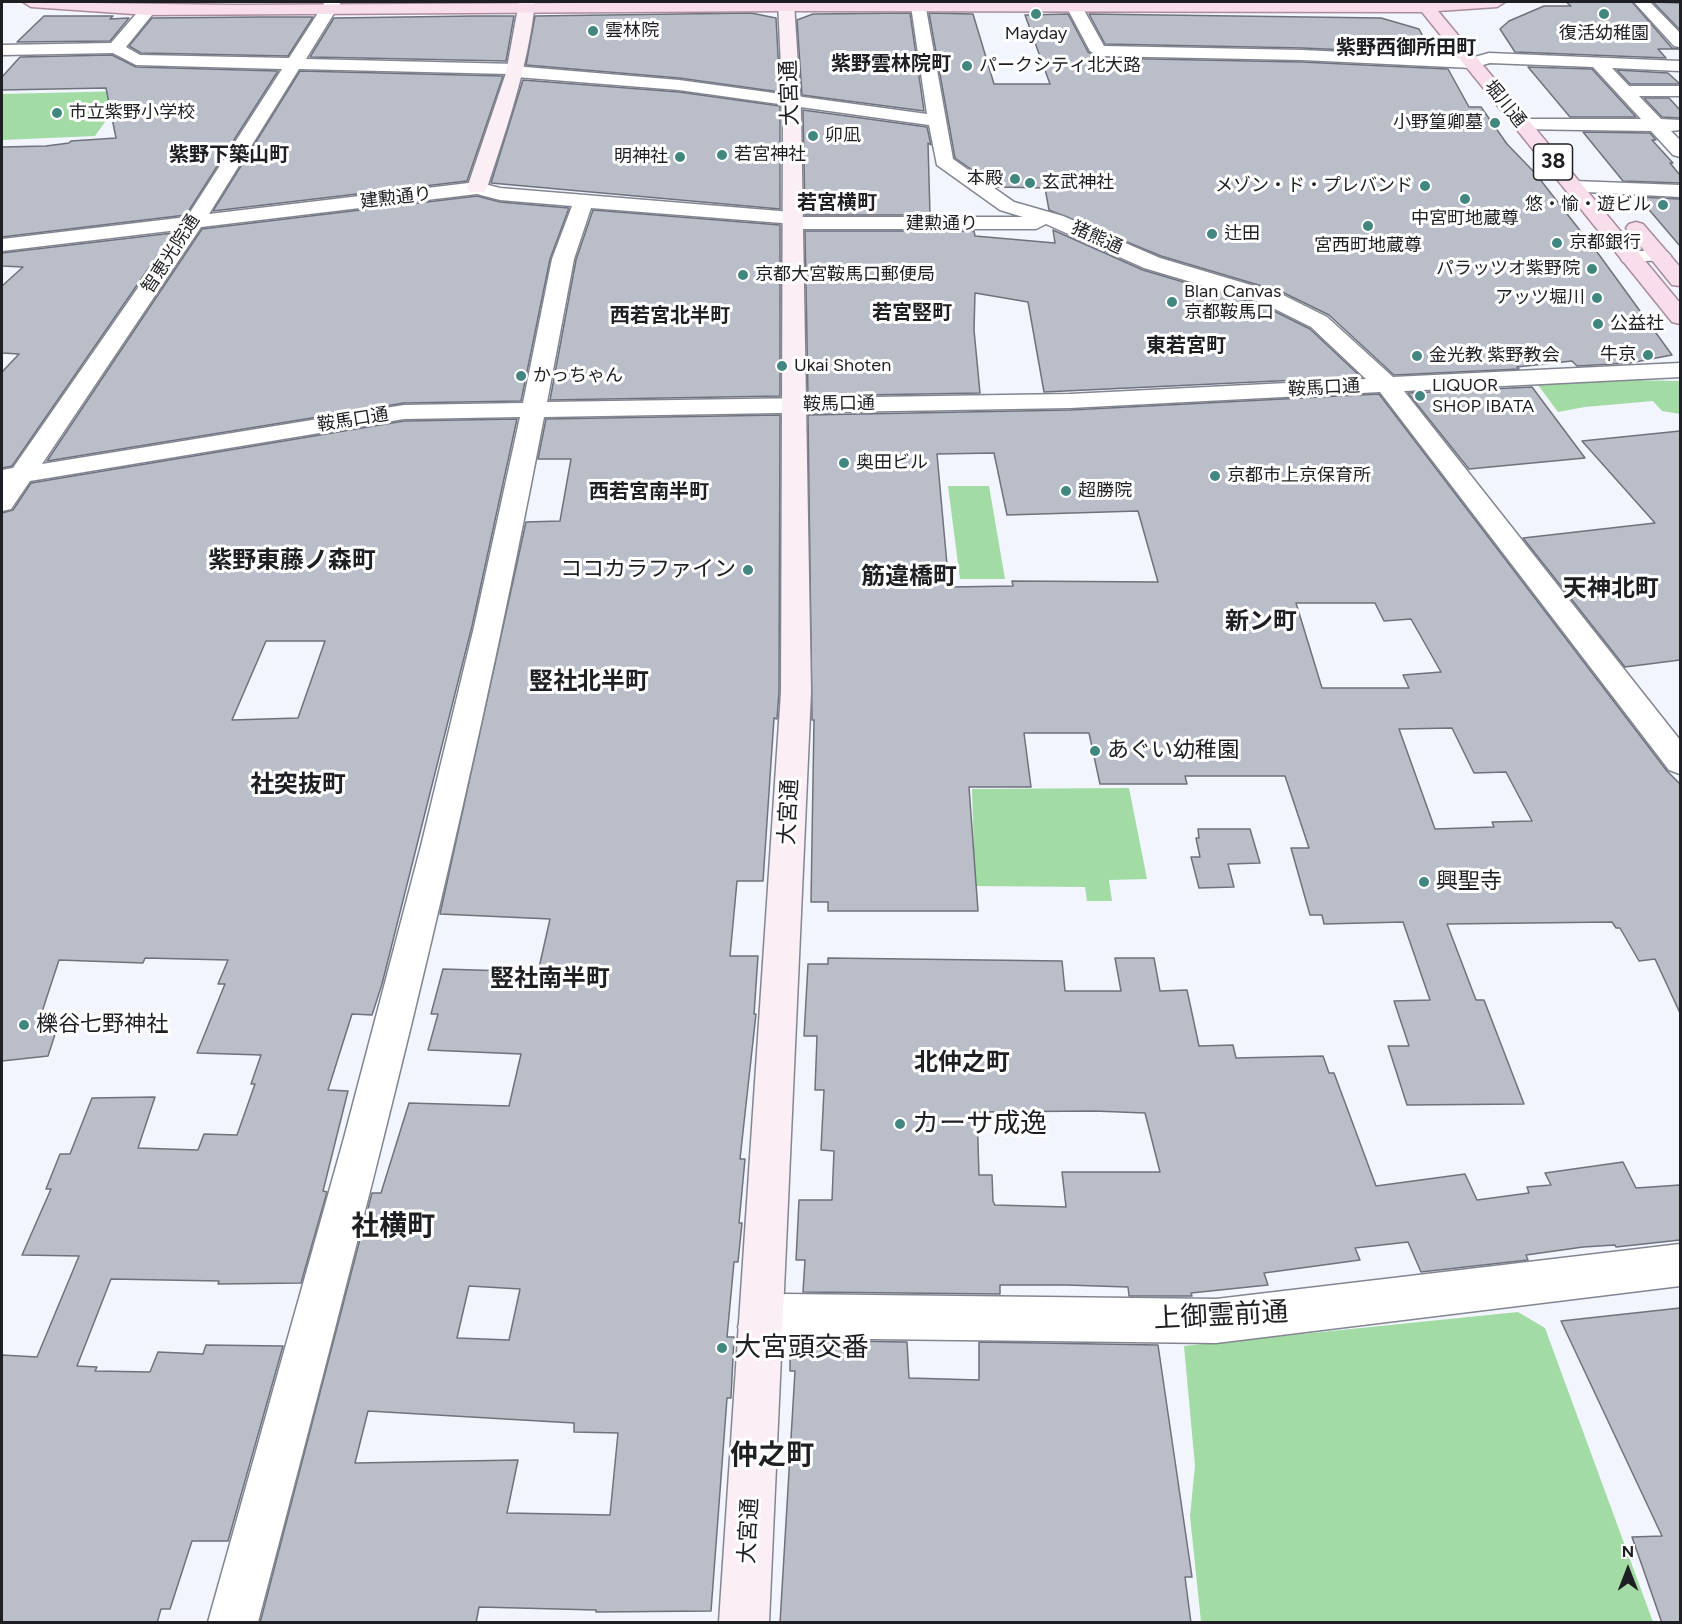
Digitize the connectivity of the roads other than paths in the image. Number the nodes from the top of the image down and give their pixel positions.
1 (31, 2) edge
2 (203, 2) edge
3 (1497, 2) edge
4 (1642, 2) edge
5 (527, 4) edge
6 (749, 4) edge
7 (786, 4) edge
8 (1165, 4) edge
9 (1434, 4) edge
10 (331, 5) edge
11 (148, 6) edge
12 (919, 6) junction
13 (1074, 6) junction
14 (1680, 42) edge
15 (116, 48) junction
16 (2, 50) edge
17 (1480, 60) junction
18 (1597, 62) junction
19 (296, 64) junction
20 (1680, 66) edge
21 (517, 70) junction
22 (1624, 91) junction
23 (1680, 91) edge
24 (790, 102) junction
25 (937, 121) junction
26 (1522, 125) junction
27 (1547, 125) junction
28 (1656, 125) junction
29 (1680, 125) edge
30 (1561, 141) dead end
31 (1680, 151) edge
32 (1582, 165) dead end
33 (477, 188) junction
34 (1574, 188) junction
35 (1602, 189) junction
36 (1680, 191) edge
37 (583, 202) junction
38 (792, 220) junction
39 (1056, 220) junction
40 (192, 222) junction
41 (2, 245) edge
42 (1660, 256) junction
43 (1631, 257) junction
44 (1680, 280) edge
45 (1680, 316) edge
46 (1680, 370) edge
47 (1387, 385) junction
48 (795, 405) junction
49 (533, 410) junction
50 (11, 477) edge
51 (2, 503) edge
52 (1680, 762) edge
53 (1680, 1264) edge
54 (760, 1327) junction
55 (233, 1623) edge
56 (744, 1623) edge

1 - 11 main road
2 - 11 main road
3 - 9 main road
4 - 14 street
5 - 6 main road
5 - 10 main road
5 - 21 street
6 - 7 main road
7 - 12 main road
7 - 24 street, 大宮通
8 - 9 main road
8 - 13 main road
9 - 17 main road, 堀川通 / 38
10 - 11 main road
10 - 19 street, 智恵光院通
11 - 15 street
12 - 13 main road
12 - 25 street, 猪熊通
13 - 17 street
15 - 16 street
15 - 19 street
17 - 18 street
17 - 26 main road, 堀川通 / 38
17 - 27 main road, 堀川通 / 38
18 - 20 street
18 - 22 street
19 - 21 street
19 - 40 street, 智恵光院通
21 - 24 street
21 - 33 street
22 - 23 street
22 - 28 street
24 - 25 street
24 - 38 street, 大宮通
25 - 39 street, 猪熊通
26 - 27 street
26 - 34 main road, 堀川通 / 38
27 - 28 street
27 - 30 main road, 堀川通 / 38
28 - 29 street
28 - 31 street
32 - 35 main road, 38
33 - 37 street, 建勲通り
33 - 40 street, 建勲通り
34 - 35 street
34 - 43 main road, 堀川通 / 38
35 - 36 street
35 - 42 main road, 38
37 - 38 street, 建勲通り
37 - 49 street
38 - 39 street, 建勲通り
38 - 48 street, 大宮通
39 - 47 street, 猪熊通
40 - 41 street, 建勲通り
40 - 50 street, 智恵光院通
42 - 43 street
42 - 44 main road, 38
43 - 45 main road, 堀川通 / 38
46 - 47 street, 鞍馬口通
47 - 48 street, 鞍馬口通
47 - 52 street, 猪熊通
48 - 49 street, 鞍馬口通
48 - 54 street, 大宮通
49 - 50 street, 鞍馬口通
49 - 55 street
50 - 51 street, 智恵光院通
53 - 54 street, 上御霊前通
54 - 56 street, 大宮通

